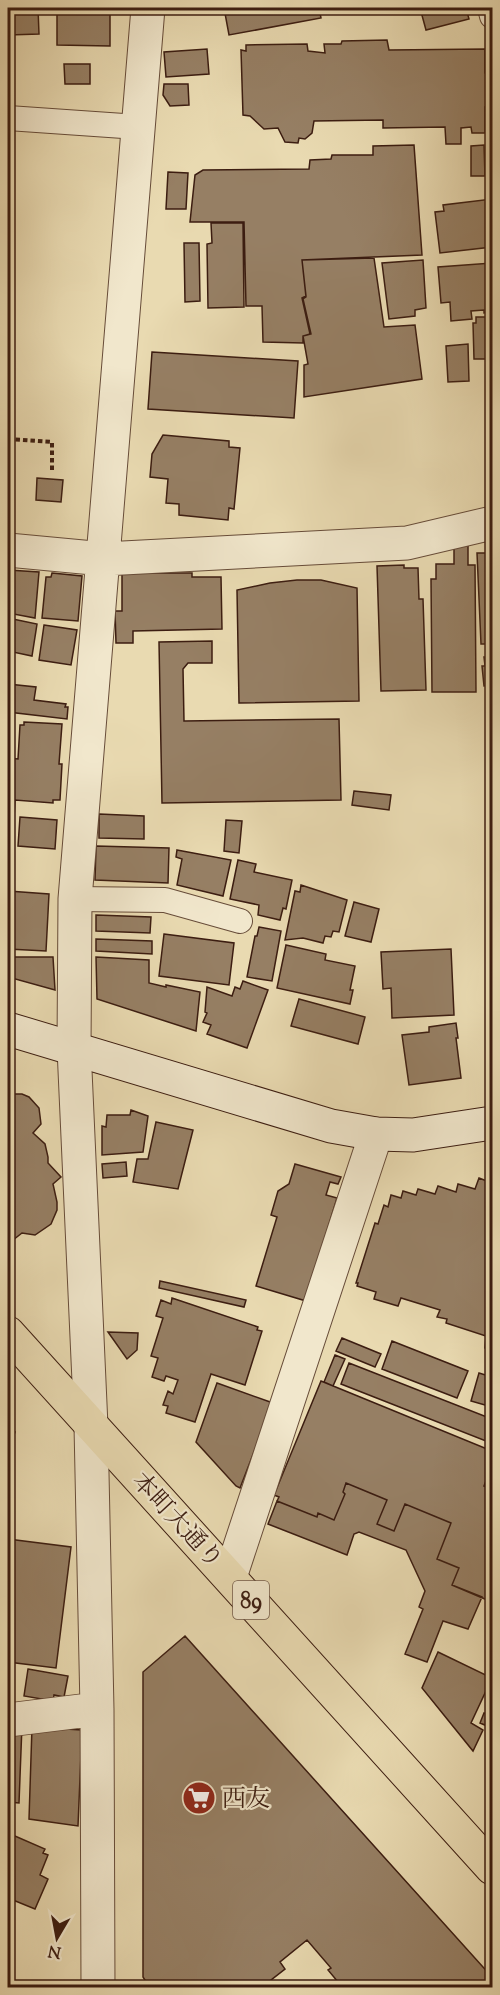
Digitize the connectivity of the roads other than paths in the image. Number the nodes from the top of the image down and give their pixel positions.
1 (148, 8) edge
2 (490, 8) edge
3 (492, 16) edge
4 (8, 118) edge
5 (138, 127) junction
6 (492, 523) edge
7 (8, 550) edge
8 (104, 559) junction
9 (75, 899) junction
10 (240, 921) dead end
11 (8, 1029) edge
12 (74, 1048) junction
13 (492, 1123) edge
14 (376, 1134) junction
15 (8, 1333) edge
16 (91, 1426) junction
17 (230, 1577) junction
18 (97, 1709) junction
19 (8, 1720) edge
20 (492, 1868) edge
21 (98, 1988) edge

1 - 5 street
2 - 3 lane
4 - 5 lane
5 - 8 street
6 - 8 street
7 - 8 street
8 - 9 street
9 - 10 lane
9 - 12 street
11 - 12 street
12 - 14 street
12 - 16 street
13 - 14 street
14 - 17 street
15 - 16 main road, 本町大通り / 89
16 - 17 main road, 本町大通り / 89
16 - 18 street
17 - 20 main road, 本町大通り / 89
18 - 19 street
18 - 21 street

